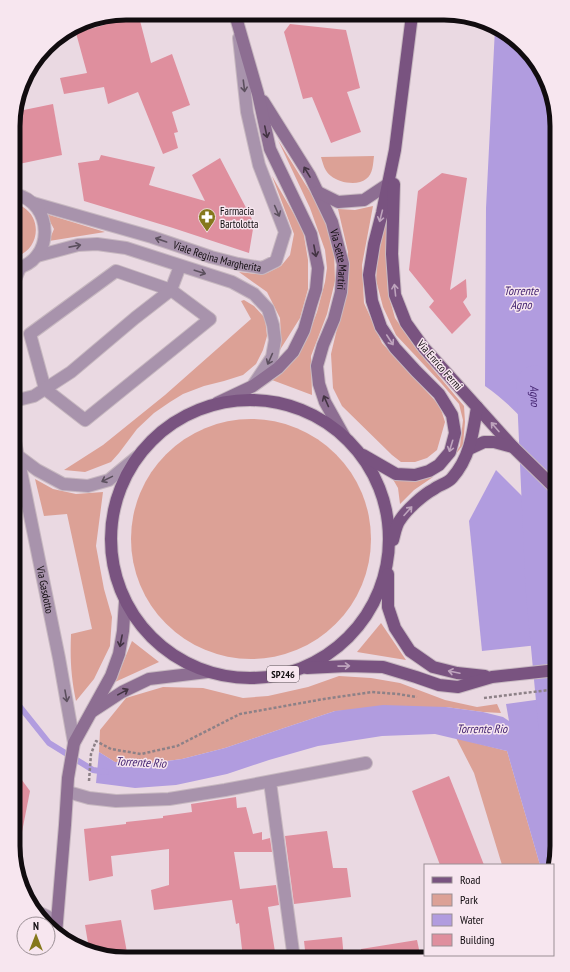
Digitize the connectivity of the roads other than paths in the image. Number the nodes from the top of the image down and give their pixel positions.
1 (236, 20) edge
2 (237, 20) edge
3 (411, 20) edge
4 (258, 94) junction
5 (395, 150) junction
6 (388, 184) junction
7 (318, 192) junction
8 (20, 196) edge
9 (33, 203) junction
10 (37, 256) junction
11 (180, 266) junction
12 (20, 268) edge
13 (172, 290) junction
14 (253, 386) junction
15 (45, 389) junction
16 (20, 400) edge
17 (217, 403) junction
18 (477, 407) junction
19 (344, 436) junction
20 (513, 448) junction
21 (469, 449) junction
22 (362, 455) junction
23 (138, 456) junction
24 (20, 457) edge
25 (20, 470) edge
26 (550, 483) edge
27 (390, 545) junction
28 (388, 566) junction
29 (125, 602) junction
30 (305, 668) junction
31 (550, 671) edge
32 (208, 672) junction
33 (492, 677) junction
34 (90, 713) junction
35 (74, 743) junction
36 (366, 763) dead end
37 (270, 782) junction
38 (68, 792) junction
39 (47, 916) edge
40 (57, 921) junction
41 (57, 926) edge
42 (58, 927) edge
43 (293, 952) edge

1 -> 9 street, Viale Regina Margherita
2 - 4 main road, Via Sette Martiri
3 - 5 main road, Via Enrico Fermi
7 -> 4 main road, Via Sette Martiri
4 -> 14 main road, Via Sette Martiri
5 - 6 main road, Via Enrico Fermi
18 -> 5 main road, Via Enrico Fermi
6 - 7 main road
6 -> 22 main road, Via Enrico Fermi
19 -> 7 main road, Via Sette Martiri
8 - 9 street, Viale Regina Margherita
9 - 10 street
10 -> 11 street, Viale Regina Margherita
10 - 12 street
11 - 13 street
11 -> 14 street, Viale Regina Margherita
13 - 15 street
13 - 15 street
13 - 15 street
14 - 17 main road, Via Sette Martiri
15 - 16 street
17 - 19 main road, SP246
17 - 23 main road, SP246
20 -> 18 main road, Via Enrico Fermi
18 - 21 main road
19 - 22 main road, SP246
20 - 21 main road
20 - 26 main road, Via Enrico Fermi
27 -> 21 main road
22 - 27 main road, SP246
23 -> 24 street
23 - 29 main road, SP246
25 -> 35 street, Via Gasdotto
27 - 28 main road, SP246
28 - 30 main road, SP246
33 -> 28 main road, SP246
29 - 32 main road, SP246
29 -> 34 main road
30 - 32 main road, SP246
30 -> 33 main road, SP246
31 - 33 main road
34 -> 32 main road
34 - 35 main road
35 - 38 main road
36 - 37 street
37 - 38 street
37 - 43 street
38 - 40 main road
39 - 40 street
40 - 41 main road
40 - 42 main road

